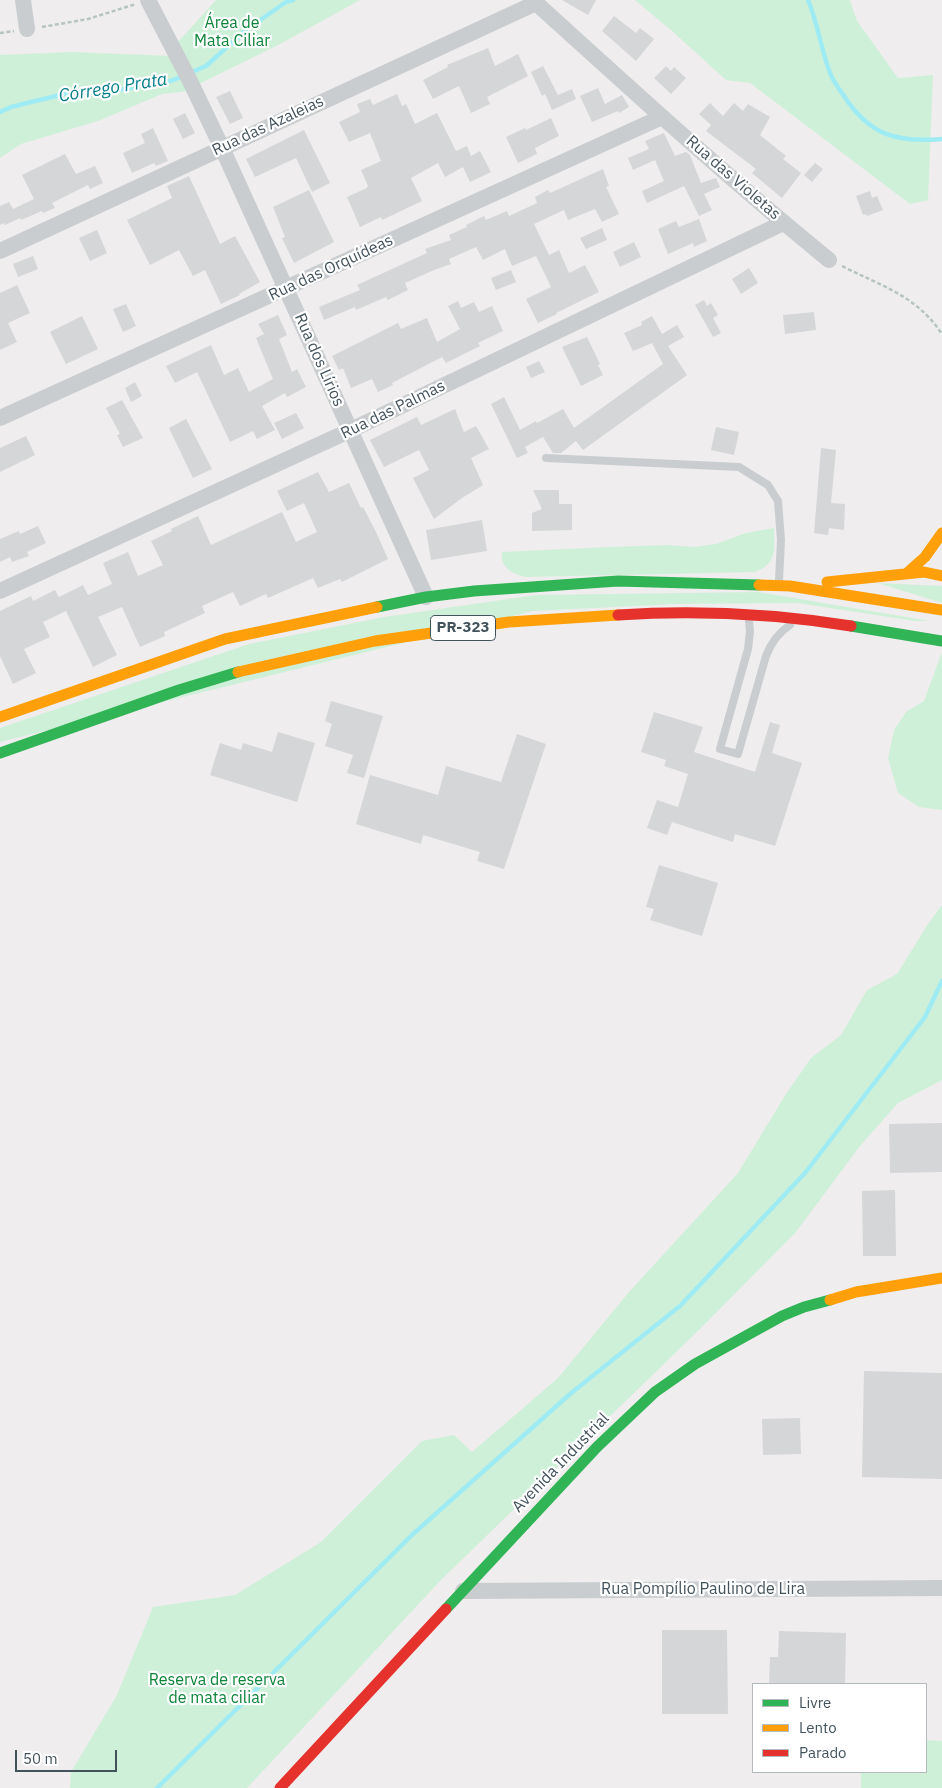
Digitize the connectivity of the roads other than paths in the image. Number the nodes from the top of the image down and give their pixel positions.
1 (23, 0) edge
2 (148, 0) edge
3 (536, 1) edge
4 (28, 29) road end
5 (662, 116) junction
6 (222, 148) junction
7 (783, 223) junction
8 (0, 251) edge
9 (829, 260) road end
10 (287, 288) junction
11 (0, 418) edge
12 (351, 430) junction
13 (546, 458) dead end
14 (942, 533) edge
15 (907, 573) junction
16 (942, 576) edge
17 (784, 585) junction
18 (0, 591) edge
19 (426, 597) junction
20 (942, 610) edge
21 (747, 616) junction
22 (803, 618) junction
23 (916, 625) dead end
24 (942, 641) edge
25 (0, 717) edge
26 (0, 753) edge
27 (942, 1278) edge
28 (942, 1588) edge
29 (463, 1590) junction
30 (280, 1788) edge

1 - 4 street
2 - 6 street, Rua dos Lírios
3 - 5 street, Rua das Violetas
3 - 6 street, Rua das Azaleias
5 - 7 street, Rua das Violetas
5 - 10 street, Rua das Orquídeas
6 - 8 street, Rua das Azaleias
6 - 10 street, Rua dos Lírios
7 - 9 street, Rua das Violetas
7 - 12 street, Rua das Palmas
10 - 11 street, Rua das Orquídeas
10 - 12 street, Rua dos Lírios
12 - 18 street, Rua das Palmas
12 - 19 street, Rua dos Lírios
13 - 17 lane
14 - 15 main road
15 - 16 main road
15 - 17 main road
17 - 19 main road, PR-323
17 - 20 main road, PR-323
19 - 25 main road, PR-323
21 - 22 main road, PR-323
21 - 22 lane
21 - 26 main road, PR-323
22 - 23 main road
22 - 24 main road, PR-323
27 - 29 main road, Avenida Industrial
28 - 29 street, Rua Pompílio Paulino de Lira
29 - 30 main road, Avenida Industrial

